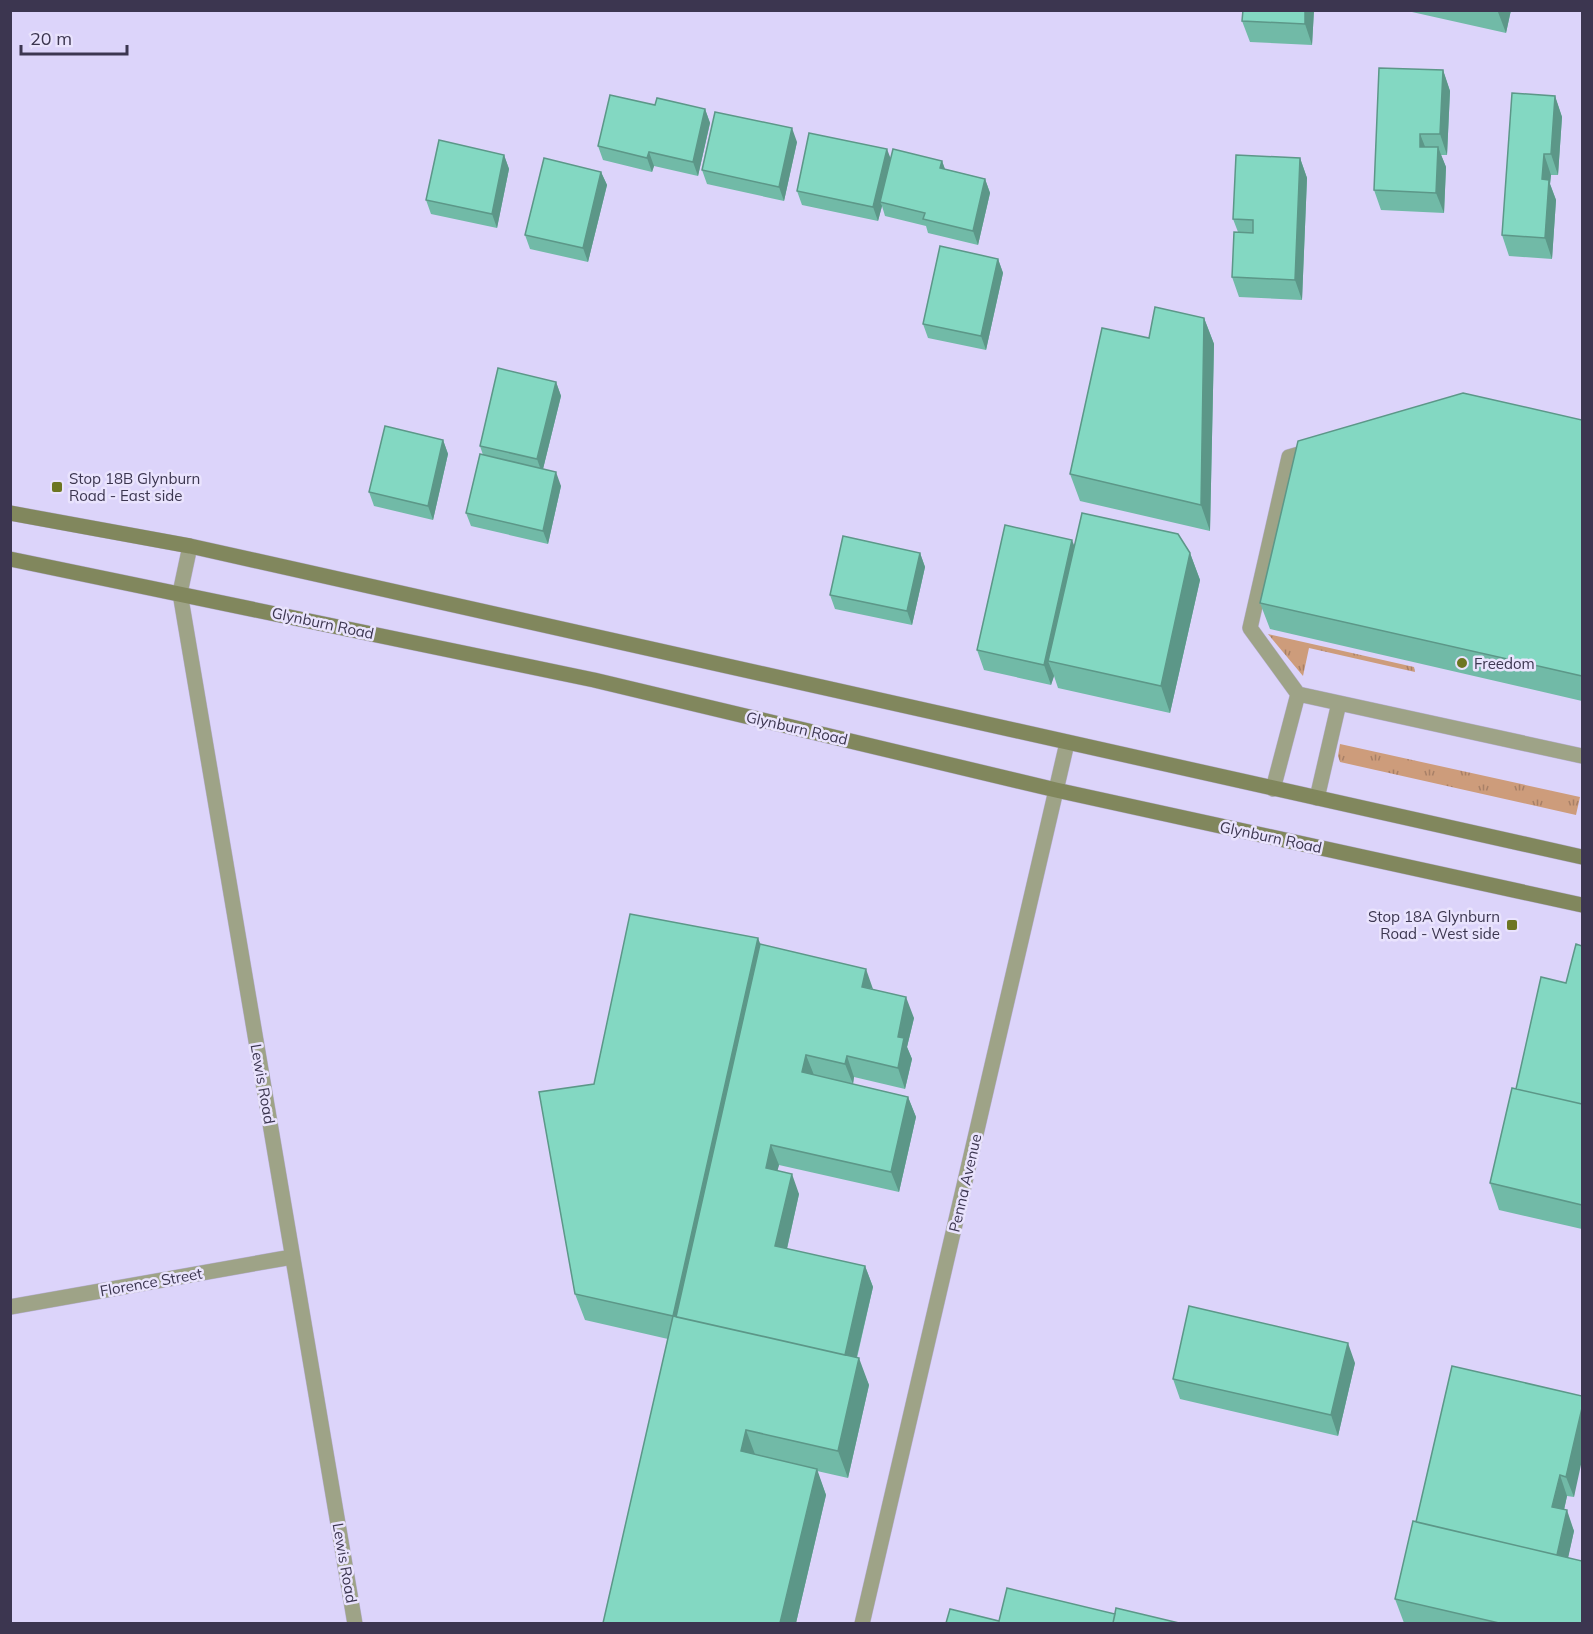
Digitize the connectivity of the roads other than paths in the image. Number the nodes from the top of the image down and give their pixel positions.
1 (1333, 445) edge
2 (10, 513) edge
3 (190, 546) junction
4 (10, 559) edge
5 (180, 593) junction
6 (1298, 694) junction
7 (1340, 703) junction
8 (1067, 743) junction
9 (1582, 756) edge
10 (1273, 789) junction
11 (1056, 790) junction
12 (1317, 798) junction
13 (1582, 857) edge
14 (1582, 905) edge
15 (292, 1257) junction
16 (10, 1307) edge
17 (356, 1623) edge
18 (862, 1623) edge

1 - 6 street
2 - 3 main road
3 - 5 street, Lewis Road
3 - 8 main road
4 - 5 main road, Glynburn Road
5 - 11 main road, Glynburn Road
5 - 15 street, Lewis Road
6 - 7 street
6 - 10 street
7 - 9 street
7 - 12 street
8 - 10 main road
8 - 11 street, Penna Avenue
10 - 12 main road
11 - 14 main road, Glynburn Road
11 - 18 street, Penna Avenue
12 - 13 main road
15 - 16 street, Florence Street
15 - 17 street, Lewis Road

